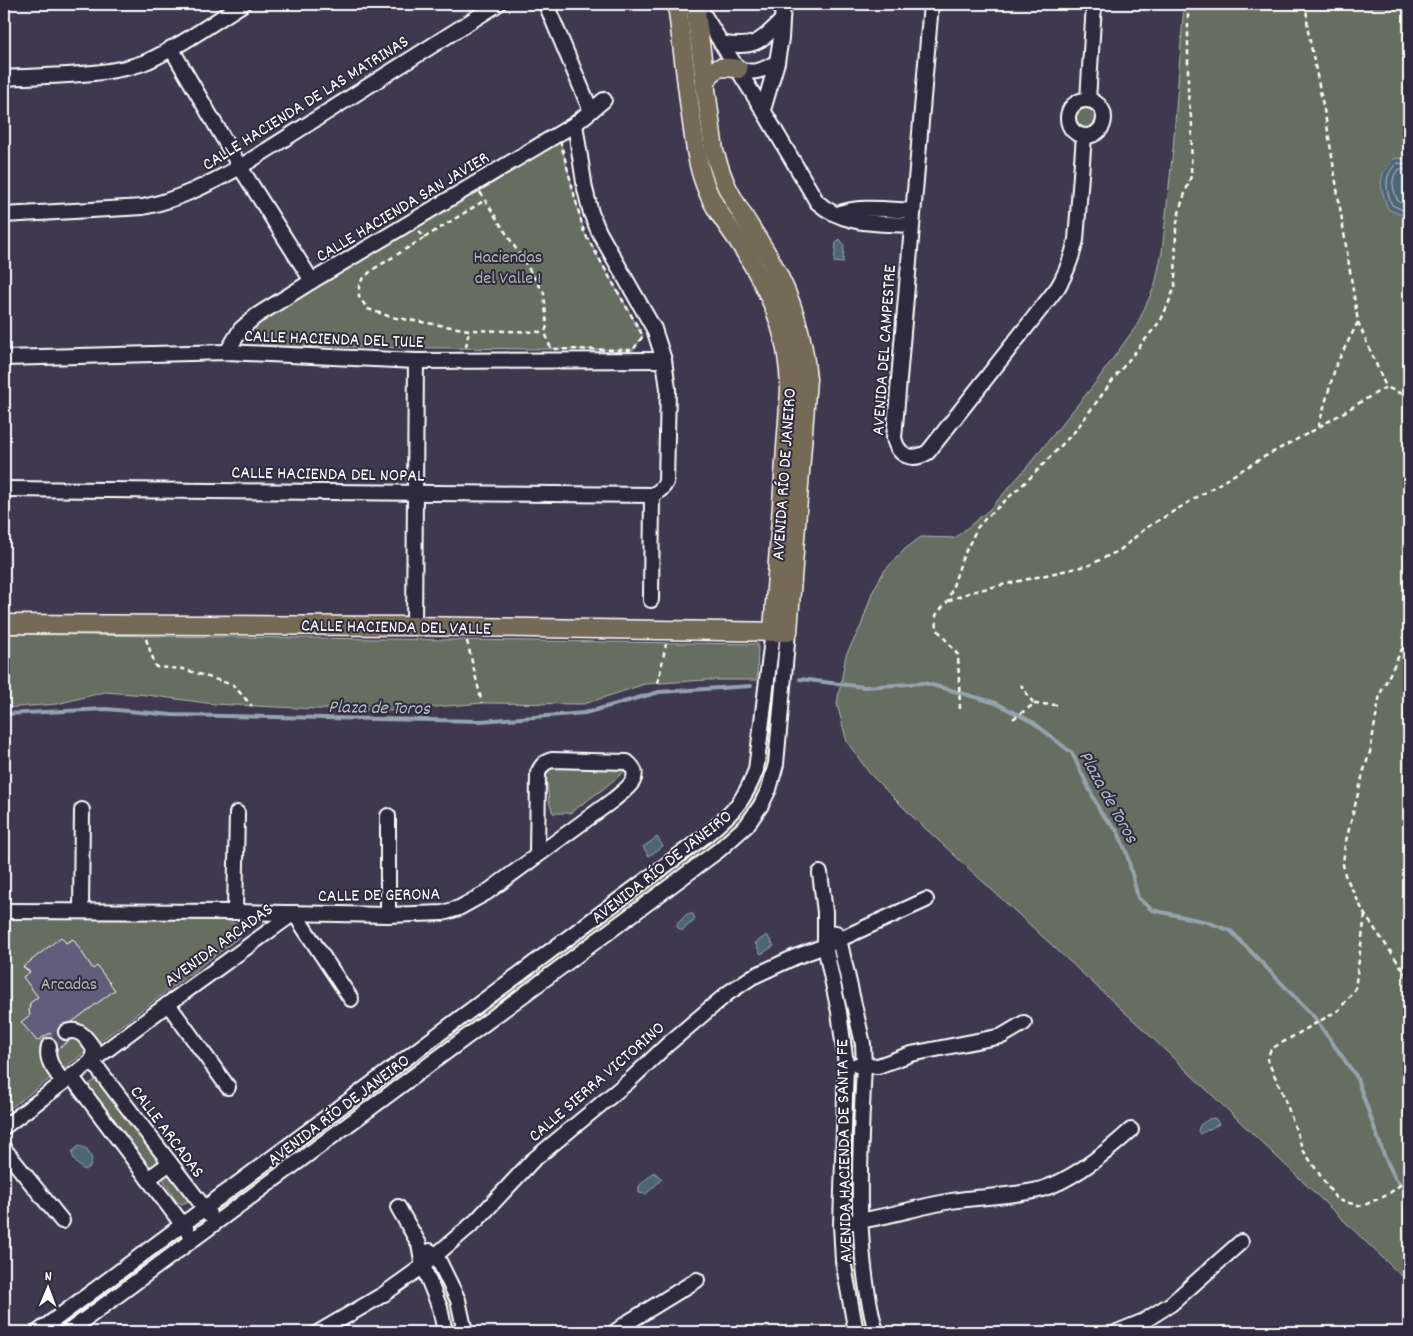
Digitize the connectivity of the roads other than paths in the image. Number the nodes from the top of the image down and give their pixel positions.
1 (243, 4) edge
2 (498, 4) edge
3 (546, 4) edge
4 (677, 4) edge
5 (695, 4) edge
6 (783, 4) edge
7 (931, 4) edge
8 (1094, 4) edge
9 (781, 21) junction
10 (721, 43) junction
11 (171, 48) junction
12 (777, 62) junction
13 (738, 70) junction
14 (4, 78) edge
15 (705, 86) junction
16 (604, 100) dead end
17 (1088, 100) junction
18 (592, 110) junction
19 (763, 110) junction
20 (575, 124) junction
21 (1084, 136) junction
22 (240, 167) junction
23 (4, 215) edge
24 (912, 218) junction
25 (312, 281) junction
26 (227, 352) junction
27 (4, 358) edge
28 (664, 360) junction
29 (416, 361) junction
30 (4, 489) edge
31 (414, 493) junction
32 (652, 495) junction
33 (651, 600) dead end
34 (4, 624) edge
35 (414, 626) junction
36 (780, 632) junction
37 (82, 810) dead end
38 (237, 813) dead end
39 (388, 816) dead end
40 (537, 855) junction
41 (820, 873) dead end
42 (926, 900) dead end
43 (4, 911) edge
44 (81, 911) junction
45 (235, 912) junction
46 (826, 912) junction
47 (294, 913) junction
48 (388, 915) junction
49 (839, 939) junction
50 (825, 946) junction
51 (351, 999) dead end
52 (168, 1004) junction
53 (1024, 1023) dead end
54 (66, 1032) dead end
55 (49, 1046) dead end
56 (92, 1061) junction
57 (846, 1064) junction
58 (864, 1065) junction
59 (67, 1079) junction
60 (228, 1087) dead end
61 (4, 1127) edge
62 (1131, 1130) dead end
63 (4, 1149) edge
64 (170, 1163) junction
65 (148, 1179) junction
66 (398, 1207) dead end
67 (204, 1208) junction
68 (62, 1221) dead end
69 (861, 1221) junction
70 (215, 1223) junction
71 (182, 1224) junction
72 (841, 1224) junction
73 (193, 1239) junction
74 (1241, 1242) dead end
75 (419, 1244) junction
76 (436, 1255) junction
77 (423, 1266) junction
78 (697, 1280) dead end
79 (38, 1332) edge
80 (68, 1332) edge
81 (319, 1332) edge
82 (445, 1332) edge
83 (465, 1332) edge
84 (615, 1332) edge
85 (856, 1332) edge
86 (876, 1332) edge
87 (1117, 1332) edge

1 - 11 street
2 - 22 street, CALLE HACIENDA DE LAS MATRINAS
3 - 18 street
4 - 36 main road, AVENIDA RÍO DE JANEIRO
5 - 10 street, AVENIDA RÍO DE JANEIRO
5 - 15 main road, AVENIDA RÍO DE JANEIRO
6 - 9 street
7 - 24 street, AVENIDA DEL CAMPESTRE
8 - 17 street
9 - 10 street
9 - 12 street
10 - 13 street, AVENIDA RÍO DE JANEIRO
11 - 14 street
11 - 22 street
12 - 13 street
12 - 19 street
13 - 15 main road
13 - 19 street, AVENIDA RÍO DE JANEIRO
15 - 36 main road, AVENIDA RÍO DE JANEIRO
16 - 18 street, CALLE HACIENDA SAN JAVIER
17 - 21 street
17 - 21 street
18 - 20 street, CALLE HACIENDA SAN JAVIER
19 - 24 street, AVENIDA RÍO DE JANEIRO
20 - 25 street, CALLE HACIENDA SAN JAVIER
20 - 28 street
21 - 24 street, AVENIDA DEL CAMPESTRE
22 - 23 street, CALLE HACIENDA DE LAS MATRINAS
22 - 25 street
25 - 26 street, CALLE HACIENDA SAN JAVIER
26 - 27 street, CALLE HACIENDA DEL TULE
26 - 29 street, CALLE HACIENDA DEL TULE
28 - 29 street, CALLE HACIENDA DEL TULE
28 - 32 street
29 - 31 street
30 - 31 street, CALLE HACIENDA DEL NOPAL
31 - 32 street, CALLE HACIENDA DEL NOPAL
31 - 35 street
32 - 33 street
34 - 35 main road, CALLE HACIENDA DEL VALLE
35 - 36 main road, CALLE HACIENDA DEL VALLE
36 - 67 street, AVENIDA RÍO DE JANEIRO
36 - 70 street, AVENIDA RÍO DE JANEIRO
37 - 44 street
38 - 45 street
39 - 48 street
40 - 40 street, CALLE DE GERONA
40 - 48 street, CALLE DE GERONA
41 - 46 street
42 - 49 street, CALLE SIERRA VICTORINO
43 - 44 street, AVENIDA ARCADAS
44 - 45 street, AVENIDA ARCADAS
45 - 47 street, AVENIDA ARCADAS
46 - 49 street
46 - 50 street
47 - 48 street, CALLE DE GERONA
47 - 51 street
47 - 52 street, AVENIDA ARCADAS
49 - 50 street, CALLE SIERRA VICTORINO
49 - 58 street, AVENIDA HACIENDA DE SANTA FE
50 - 57 street, AVENIDA HACIENDA DE SANTA FE
50 - 76 street, CALLE SIERRA VICTORINO
52 - 56 street, AVENIDA ARCADAS
52 - 60 street
53 - 58 street
54 - 56 street
55 - 59 street
56 - 59 street, AVENIDA ARCADAS
56 - 64 street, CALLE ARCADAS
57 - 58 street
57 - 72 street, AVENIDA HACIENDA DE SANTA FE
58 - 69 street, AVENIDA HACIENDA DE SANTA FE
59 - 61 street, AVENIDA ARCADAS
59 - 65 street
62 - 69 street
63 - 68 street
64 - 65 street
64 - 67 street, CALLE ARCADAS
65 - 71 street
66 - 75 street
67 - 70 street, CALLE ARCADAS
67 - 71 street, AVENIDA RÍO DE JANEIRO
69 - 72 street
69 - 86 street, AVENIDA HACIENDA DE SANTA FE
70 - 73 street, AVENIDA RÍO DE JANEIRO
71 - 73 street
71 - 79 street, AVENIDA RÍO DE JANEIRO
72 - 85 street, AVENIDA HACIENDA DE SANTA FE
73 - 80 street, AVENIDA RÍO DE JANEIRO
74 - 87 street
75 - 76 street
75 - 77 street
76 - 77 street, CALLE SIERRA VICTORINO
76 - 83 street
77 - 81 street, CALLE SIERRA VICTORINO
77 - 82 street
78 - 84 street

